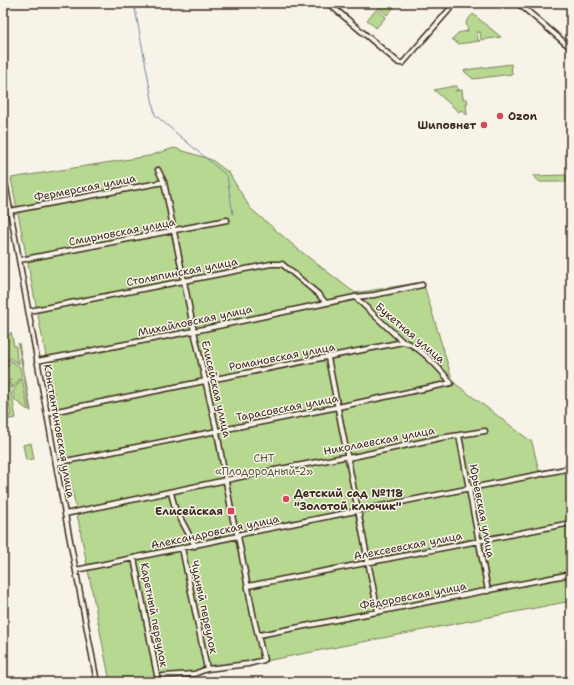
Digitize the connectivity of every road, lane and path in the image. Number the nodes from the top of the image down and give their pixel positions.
1 (328, 3) edge
2 (455, 3) edge
3 (518, 3) edge
4 (571, 48) edge
5 (158, 170) dead end
6 (5, 182) dead end
7 (164, 182) junction
8 (10, 211) junction
9 (227, 220) dead end
10 (174, 231) junction
11 (20, 260) junction
12 (184, 282) junction
13 (422, 285) dead end
14 (355, 297) junction
15 (326, 303) junction
16 (29, 312) junction
17 (194, 331) junction
18 (403, 342) junction
19 (328, 358) junction
20 (38, 361) junction
21 (205, 381) junction
22 (451, 383) joint
23 (338, 407) junction
24 (47, 413) junction
25 (485, 431) dead end
26 (217, 432) junction
27 (459, 436) junction
28 (348, 458) junction
29 (56, 463) junction
30 (570, 468) edge
31 (571, 478) edge
32 (225, 481) junction
33 (468, 488) junction
34 (171, 493) junction
35 (358, 511) junction
36 (65, 514) junction
37 (571, 523) edge
38 (238, 536) junction
39 (479, 541) junction
40 (194, 546) junction
41 (182, 548) junction
42 (134, 558) junction
43 (368, 563) junction
44 (76, 570) junction
45 (571, 574) edge
46 (248, 586) junction
47 (488, 590) junction
48 (378, 612) junction
49 (259, 635) junction
50 (208, 669) junction
51 (157, 675) dead end
52 (163, 676) dead end
53 (97, 682) edge

1 - 2 street
3 - 4 street
5 - 7 street, Елисейская улица
6 - 8 street, Константиновская улица
7 - 8 street, Фермерская улица
7 - 10 street, Елисейская улица
8 - 11 street, Константиновская улица
9 - 10 street, Смирновская улица
10 - 11 street, Смирновская улица
10 - 12 street, Елисейская улица
11 - 16 street, Константиновская улица
12 - 15 street, Столыпинская улица
12 - 16 street, Столыпинская улица
12 - 17 street, Елисейская улица
13 - 14 street
14 - 15 street, Михайловская улица
14 - 18 street, Букетная улица
15 - 17 street, Михайловская улица
16 - 20 street, Константиновская улица
17 - 20 street, Михайловская улица
17 - 21 street, Елисейская улица
18 - 19 street, Романовская улица
18 - 22 street, Букетная улица
19 - 21 street, Романовская улица
19 - 23 street
20 - 24 street, Константиновская улица
21 - 24 street, Романовская улица
21 - 26 street, Елисейская улица
22 - 23 street, Тарасовская улица
23 - 26 street, Тарасовская улица
23 - 28 street
24 - 29 street, Константиновская улица
25 - 27 street, Николаевская улица
26 - 29 street, Тарасовская улица
26 - 32 street, Елисейская улица
27 - 28 street, Николаевская улица
27 - 33 street, Юрьевская улица
28 - 32 street, Николаевская улица
28 - 35 street
29 - 36 street, Константиновская улица
30 - 31 street
30 - 33 street, Александровская улица
32 - 34 street, Николаевская улица
32 - 38 street, Елисейская улица
33 - 35 street, Александровская улица
33 - 39 street, Юрьевская улица
34 - 36 street, Николаевская улица
34 - 40 street, Чудный переулок
35 - 38 street, Александровская улица
35 - 43 street
36 - 44 street, Константиновская улица
37 - 39 street, Алексеевская улица
38 - 40 street, Александровская улица
38 - 46 street, Елисейская улица
39 - 43 street, Алексеевская улица
39 - 47 street, Юрьевская улица
40 - 41 street, Александровская улица
41 - 42 street, Александровская улица
41 - 50 street, Чудный переулок
42 - 44 street, Александровская улица
42 - 51 street, Каретный переулок
43 - 46 street, Алексеевская улица
43 - 48 street
44 - 53 street, Константиновская улица
45 - 47 street, Фёдоровская улица
46 - 49 street, Елисейская улица
47 - 48 street, Фёдоровская улица
48 - 49 street, Фёдоровская улица
49 - 50 street, Елисейская улица
50 - 52 street

